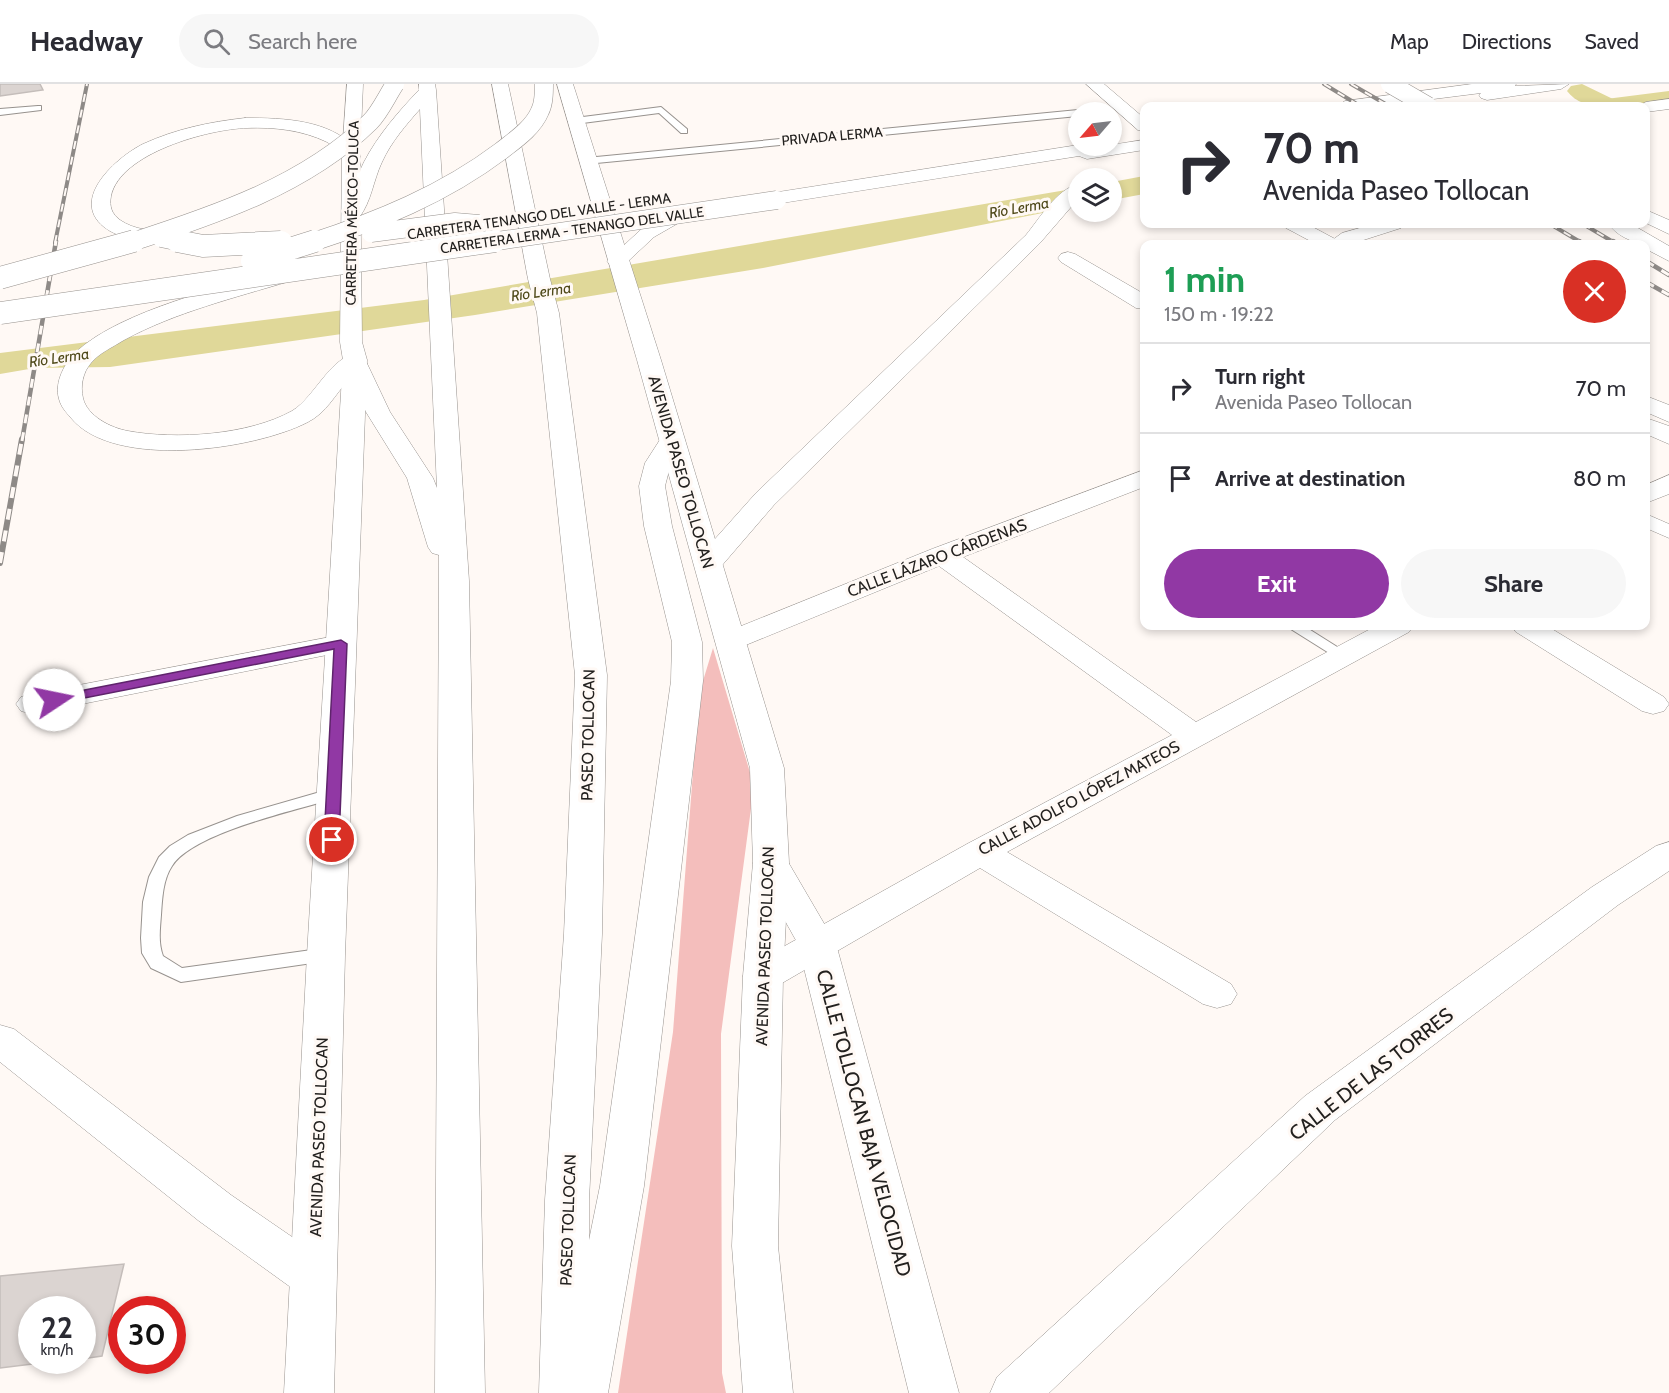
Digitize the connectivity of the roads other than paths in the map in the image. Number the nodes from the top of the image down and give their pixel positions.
1 (355, 84) edge
2 (395, 84) edge
3 (500, 84) edge
4 (544, 84) edge
5 (565, 84) edge
6 (1094, 84) edge
7 (1390, 84) edge
8 (1508, 84) edge
9 (1561, 84) edge
10 (427, 87) edge
11 (1375, 102) edge
12 (1421, 102) edge
13 (1438, 102) edge
14 (38, 108) dead end
15 (0, 112) edge
16 (1068, 114) edge
17 (575, 121) junction
18 (1140, 125) edge
19 (1140, 130) edge
20 (684, 131) dead end
21 (1122, 133) edge
22 (1068, 141) edge
23 (1140, 141) edge
24 (1122, 143) edge
25 (1140, 146) edge
26 (1068, 152) edge
27 (351, 154) junction
28 (1140, 159) edge
29 (586, 161) junction
30 (1118, 168) dead end
31 (1068, 198) edge
32 (644, 201) dead end
33 (620, 204) dead end
34 (585, 209) dead end
35 (352, 214) junction
36 (550, 214) dead end
37 (1650, 218) edge
38 (479, 224) junction
39 (1300, 228) edge
40 (1380, 228) edge
41 (1625, 228) edge
42 (1669, 228) edge
43 (351, 235) junction
44 (1323, 240) edge
45 (1344, 240) edge
46 (1644, 240) edge
47 (1650, 243) edge
48 (1669, 255) edge
49 (1068, 258) dead end
50 (618, 263) junction
51 (319, 267) junction
52 (0, 278) edge
53 (0, 296) edge
54 (1140, 301) edge
55 (0, 313) edge
56 (0, 323) edge
57 (353, 351) junction
58 (1650, 405) edge
59 (1669, 415) edge
60 (1650, 427) edge
61 (1669, 436) edge
62 (672, 440) junction
63 (1140, 480) edge
64 (1669, 483) edge
65 (1650, 493) edge
66 (1650, 522) edge
67 (1669, 532) edge
68 (942, 555) junction
69 (708, 564) junction
70 (455, 581) junction
71 (1300, 630) edge
72 (1390, 630) edge
73 (1533, 630) edge
74 (730, 641) junction
75 (341, 644) junction
76 (1341, 655) junction
77 (32, 704) dead end
78 (1653, 704) dead end
79 (1195, 736) junction
80 (334, 793) junction
81 (980, 852) junction
82 (1669, 854) edge
83 (771, 863) junction
84 (817, 944) junction
85 (326, 955) junction
86 (764, 976) junction
87 (1218, 994) dead end
88 (0, 1040) edge
89 (313, 1277) junction
90 (309, 1393) edge
91 (460, 1393) edge
92 (564, 1393) edge
93 (583, 1393) edge
94 (768, 1393) edge
95 (934, 1393) edge
96 (1015, 1393) edge

1 - 27 main road, CARRETERA MÉXICO-TOLUCA
2 - 52 main road, bridge
3 - 92 main road, PASEO TOLLOCAN
4 - 56 main road, bridge
5 - 17 main road, AVENIDA PASEO TOLLOCAN
6 - 18 main road
7 - 12 main road, bridge
8 - 11 main road
9 - 13 main road
10 - 35 main road
10 - 70 main road
14 - 15 lane
16 - 29 lane, PRIVADA LERMA
17 - 20 lane
17 - 29 main road, AVENIDA PASEO TOLLOCAN
19 - 21 main road
22 - 32 main road, CARRETERA TENANGO DEL VALLE - LERMA
23 - 24 main road
25 - 51 main road, CARRETERA LERMA - TENANGO DEL VALLE, bridge
26 - 50 main road
27 - 35 main road, CARRETERA MÉXICO-TOLUCA
27 - 43 main road, bridge
28 - 30 main road
29 - 50 main road, AVENIDA PASEO TOLLOCAN
31 - 69 main road
33 - 34 main road, CARRETERA TENANGO DEL VALLE - LERMA
35 - 43 main road, CARRETERA MÉXICO-TOLUCA
36 - 38 main road, CARRETERA TENANGO DEL VALLE - LERMA
37 - 42 main road
38 - 43 main road, bridge
38 - 53 main road, CARRETERA TENANGO DEL VALLE - LERMA, bridge
39 - 44 main road
40 - 45 main road
41 - 46 main road
43 - 57 main road, CARRETERA MÉXICO-TOLUCA
47 - 48 main road
49 - 54 main road
50 - 62 main road, AVENIDA PASEO TOLLOCAN
51 - 55 main road, CARRETERA LERMA - TENANGO DEL VALLE, bridge
51 - 57 main road, bridge
57 - 70 main road
57 - 75 main road, AVENIDA PASEO TOLLOCAN
58 - 59 main road
60 - 61 main road
62 - 69 main road, AVENIDA PASEO TOLLOCAN
62 - 93 main road
63 - 68 main road, CALLE LÁZARO CÁRDENAS
64 - 65 main road
66 - 67 street
68 - 74 main road, CALLE LÁZARO CÁRDENAS
68 - 79 main road
69 - 74 main road, AVENIDA PASEO TOLLOCAN
70 - 91 main road
71 - 76 lane
72 - 76 main road, CALLE ADOLFO LÓPEZ MATEOS
73 - 78 main road
74 - 83 main road, AVENIDA PASEO TOLLOCAN
75 - 77 main road
75 - 80 main road, AVENIDA PASEO TOLLOCAN
76 - 79 main road, CALLE ADOLFO LÓPEZ MATEOS
79 - 81 main road, CALLE ADOLFO LÓPEZ MATEOS
80 - 85 main road, AVENIDA PASEO TOLLOCAN
80 - 85 lane
81 - 84 main road, CALLE ADOLFO LÓPEZ MATEOS
81 - 87 main road
82 - 96 main road, CALLE DE LAS TORRES
83 - 84 main road, CALLE TOLLOCAN BAJA VELOCIDAD
83 - 86 main road, AVENIDA PASEO TOLLOCAN
84 - 86 main road, CALLE ADOLFO LÓPEZ MATEOS
84 - 95 main road, CALLE TOLLOCAN BAJA VELOCIDAD
85 - 89 main road, AVENIDA PASEO TOLLOCAN
86 - 94 main road, AVENIDA PASEO TOLLOCAN
88 - 89 main road
89 - 90 main road, AVENIDA PASEO TOLLOCAN

